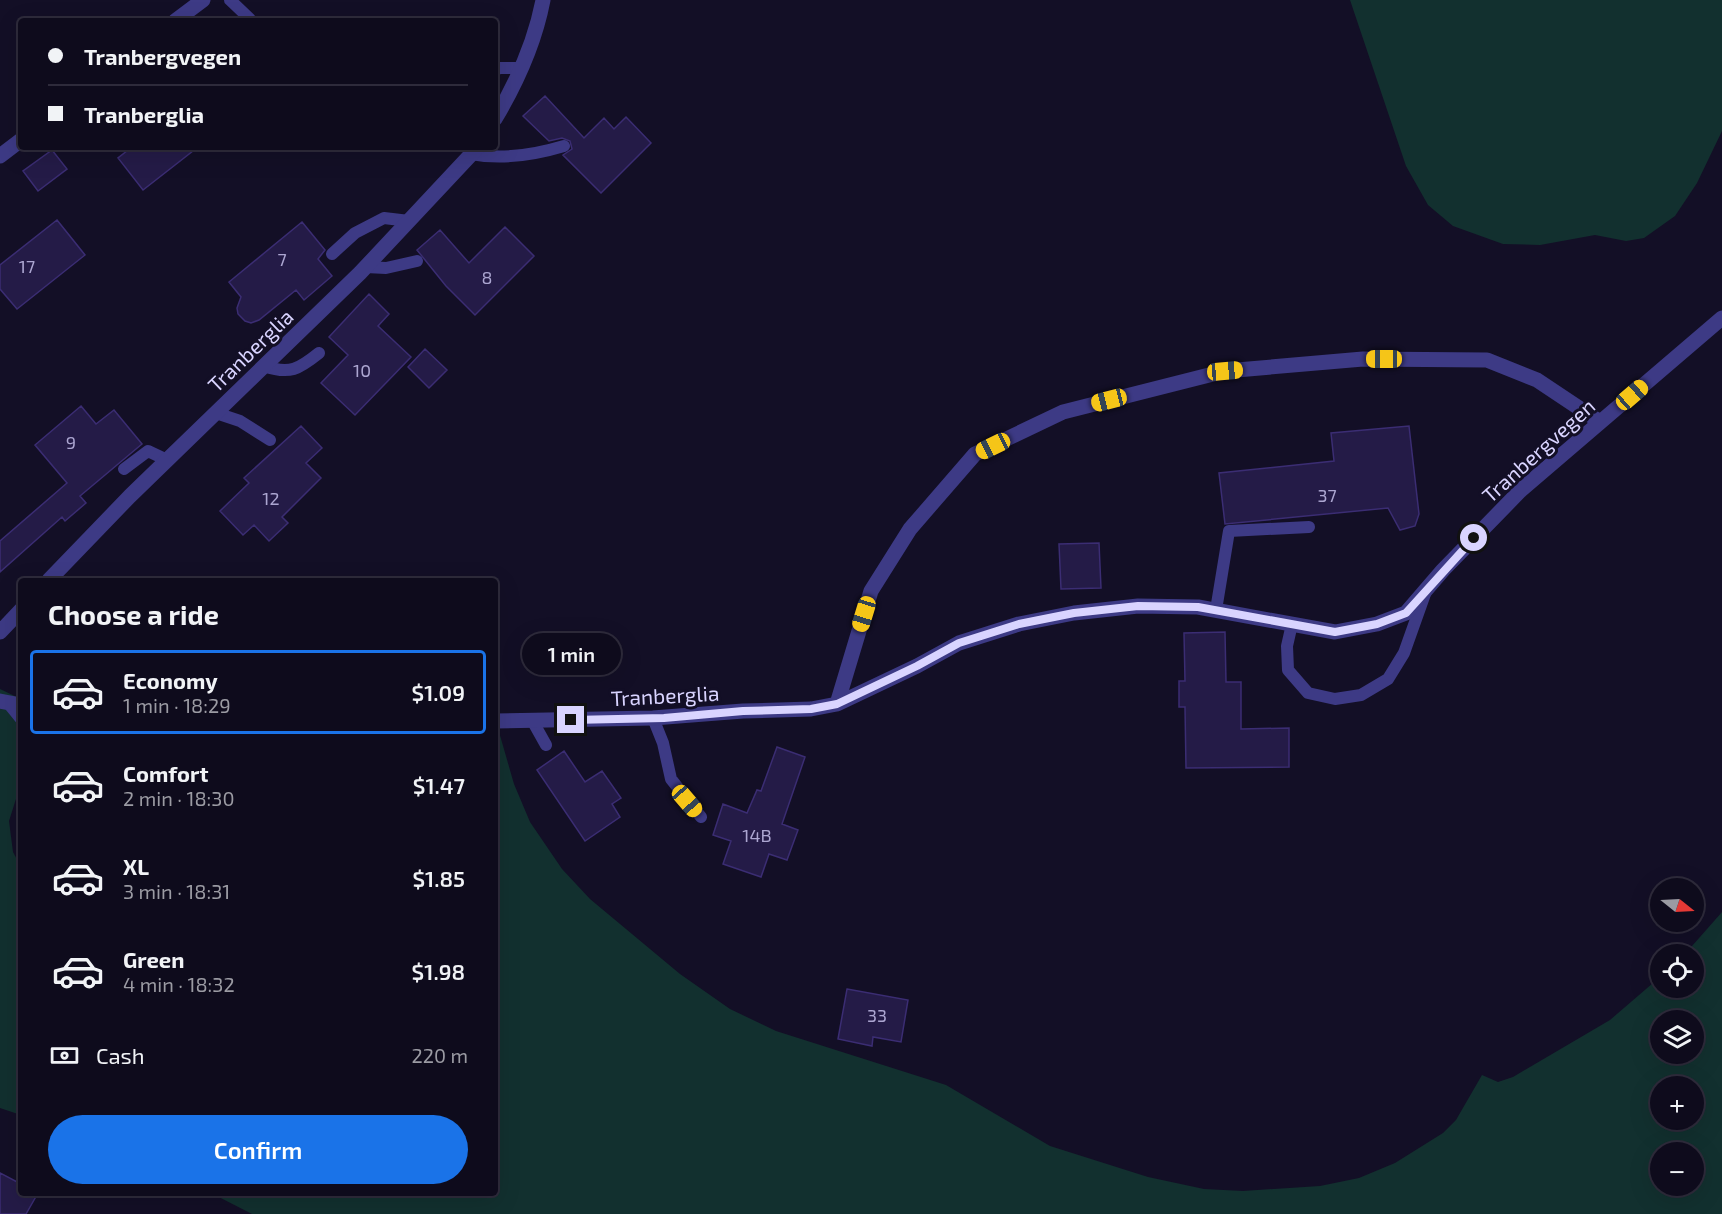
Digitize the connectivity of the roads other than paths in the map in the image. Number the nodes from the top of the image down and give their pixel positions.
1 (203, 0) edge
2 (230, 0) edge
3 (543, 0) edge
4 (190, 5) edge
5 (179, 18) edge
6 (249, 18) edge
7 (522, 68) junction
8 (498, 69) edge
9 (498, 113) edge
10 (18, 142) edge
11 (564, 146) dead end
12 (474, 151) edge
13 (0, 156) edge
14 (409, 221) junction
15 (332, 254) dead end
16 (417, 261) dead end
17 (366, 267) junction
18 (1722, 318) edge
19 (319, 353) dead end
20 (264, 366) junction
21 (216, 413) junction
22 (1600, 422) junction
23 (270, 440) dead end
24 (167, 459) junction
25 (124, 469) dead end
26 (1310, 527) dead end
27 (54, 578) edge
28 (1428, 587) junction
29 (1216, 610) junction
30 (18, 613) edge
31 (1292, 624) junction
32 (0, 632) edge
33 (837, 704) junction
34 (653, 718) junction
35 (532, 720) junction
36 (498, 721) edge
37 (546, 745) dead end
38 (701, 818) dead end

1 - 4 street
2 - 6 lane
3 - 7 street
4 - 5 street
7 - 8 lane
7 - 9 street
10 - 13 street
11 - 12 lane
12 - 14 street, Tranberglia
14 - 15 lane
14 - 17 street, Tranberglia
16 - 17 lane
17 - 20 street, Tranberglia
18 - 22 street, Tranbergvegen
19 - 20 lane
20 - 21 street, Tranberglia
21 - 23 lane
21 - 24 street, Tranberglia
22 - 28 street, Tranbergvegen
22 - 33 street
24 - 25 lane
24 - 27 street, Tranberglia
26 - 29 lane
28 - 31 street, Tranbergvegen
28 - 31 lane
29 - 31 street, Tranbergvegen
29 - 33 street, Tranbergvegen
30 - 32 street
33 - 34 street, Tranberglia
34 - 35 street, Tranberglia
34 - 38 lane
35 - 36 street, Tranberglia
35 - 37 lane

